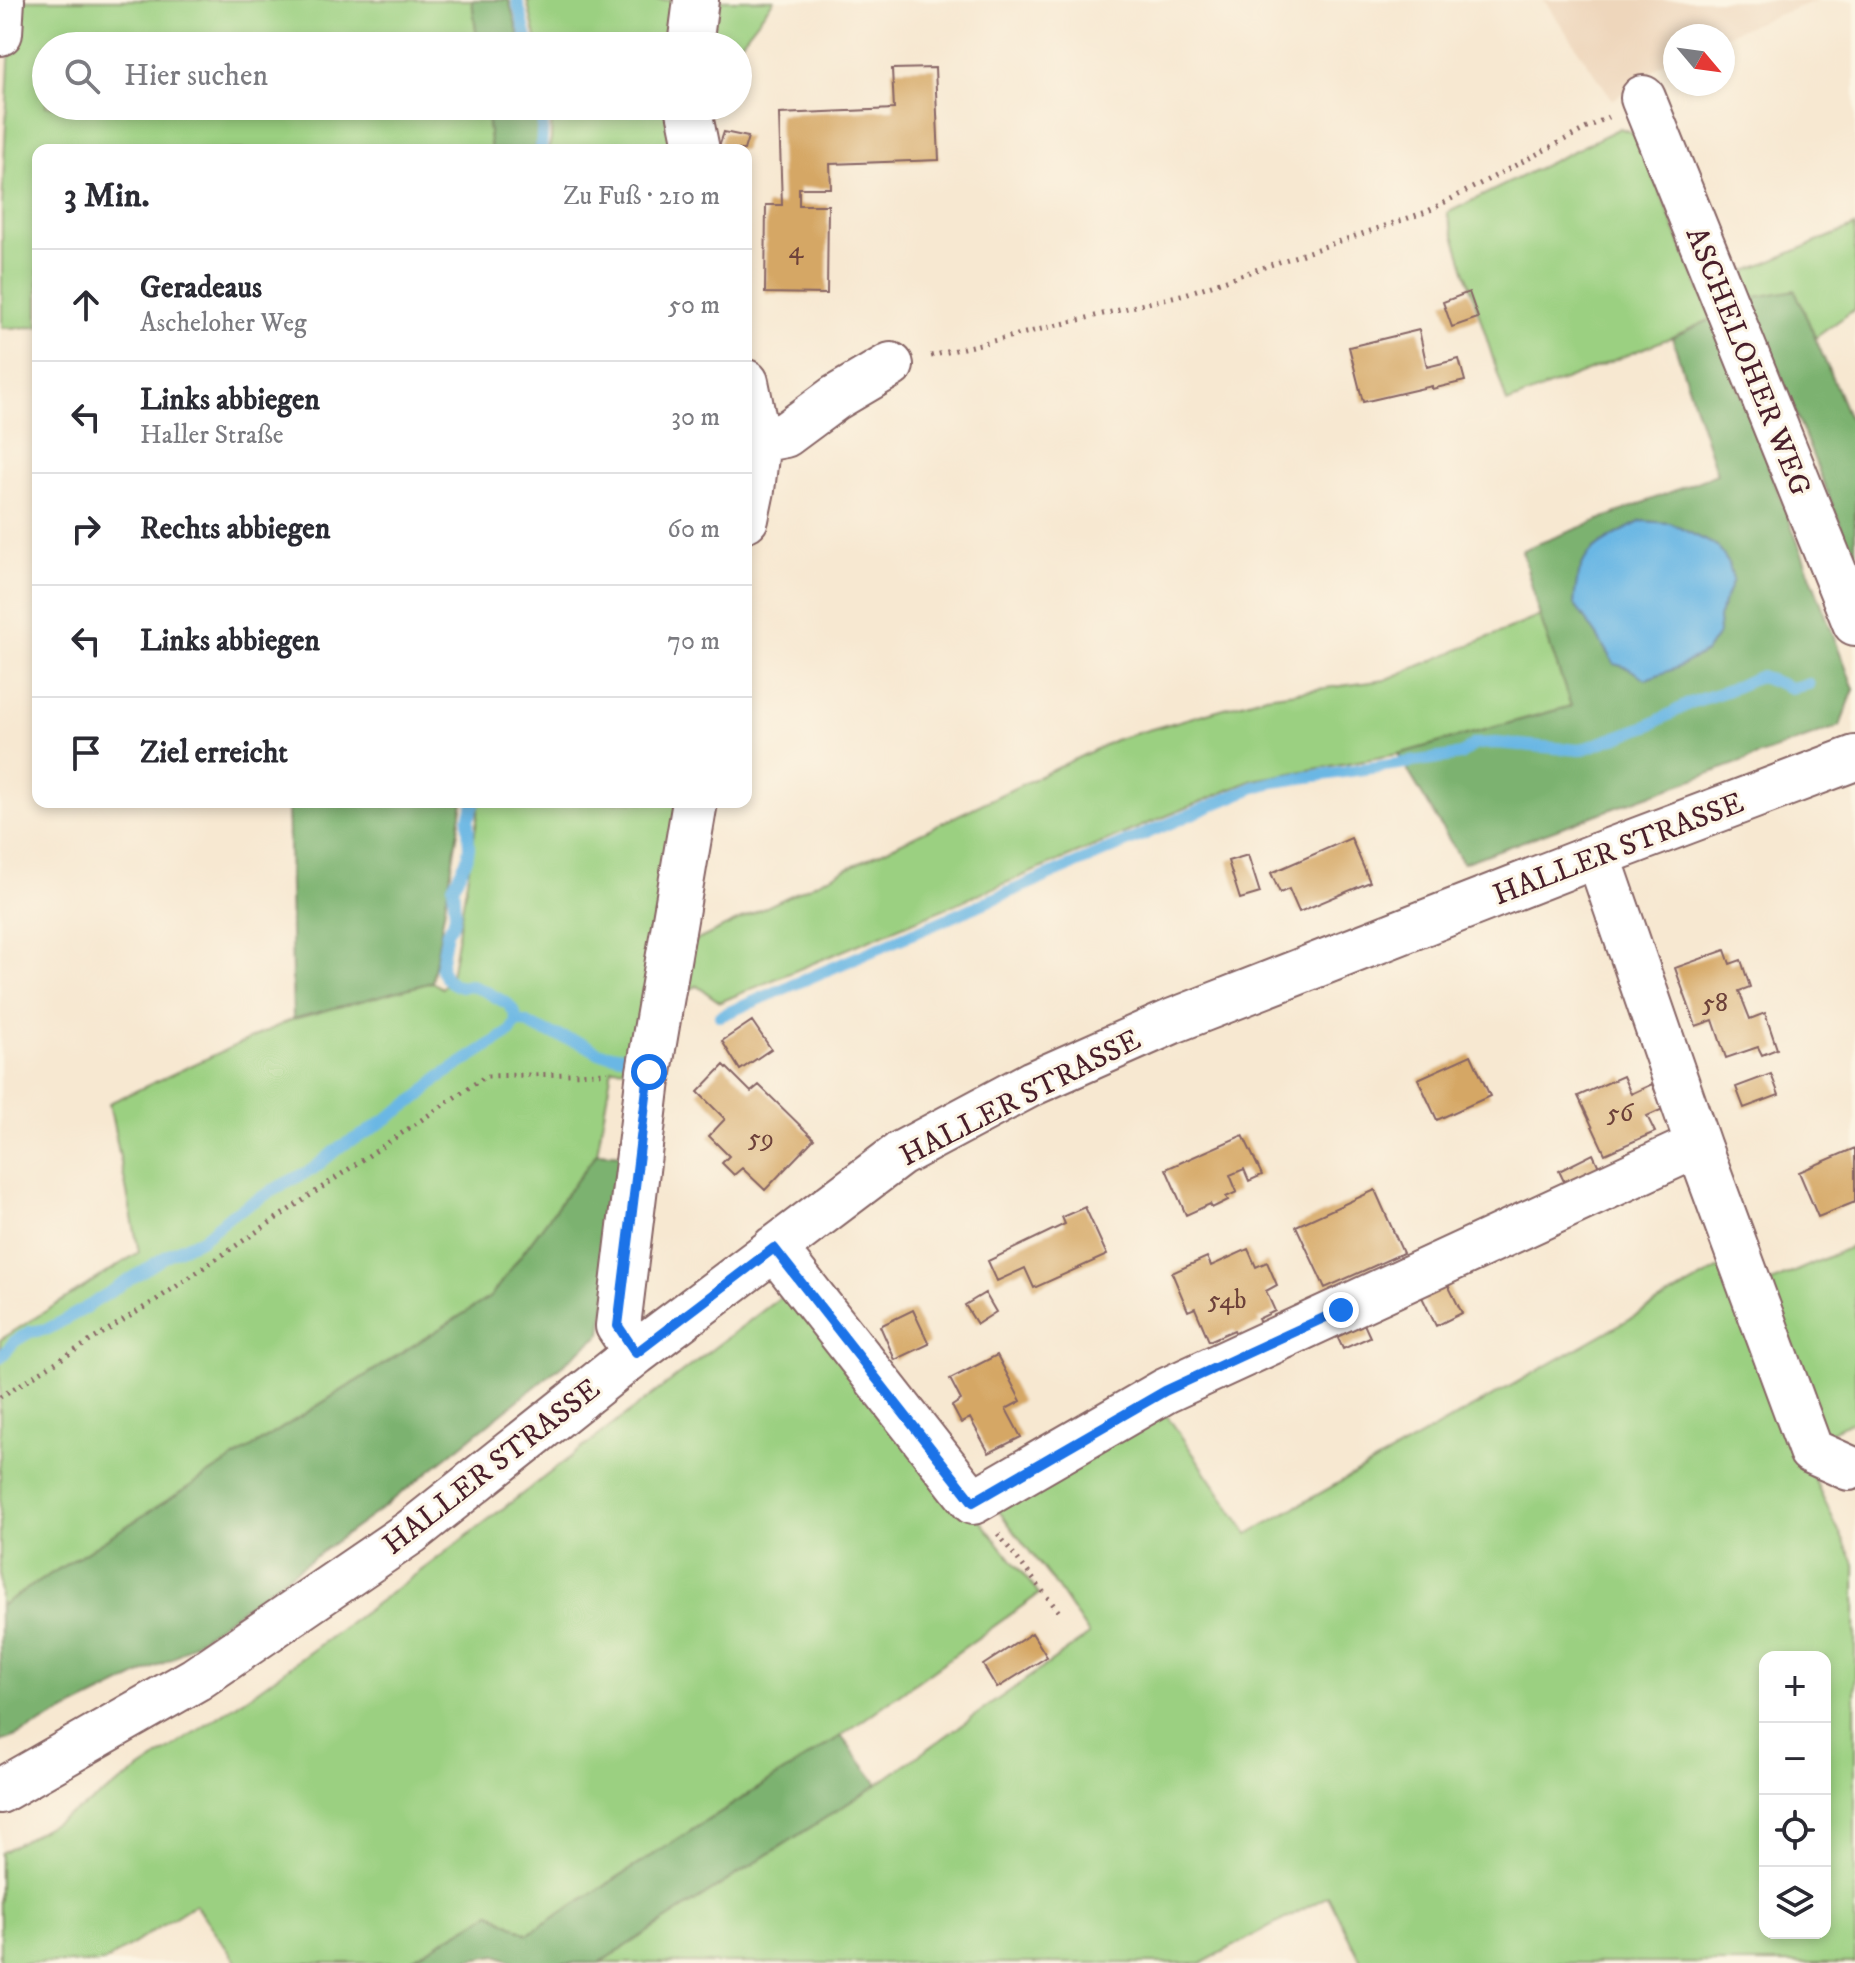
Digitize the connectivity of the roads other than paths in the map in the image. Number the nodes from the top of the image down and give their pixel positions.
1 (2, 0) edge
2 (696, 0) edge
3 (692, 32) edge
4 (0, 33) edge
5 (1643, 98) road end
6 (691, 120) edge
7 (696, 144) edge
8 (891, 365) road end
9 (752, 411) edge
10 (758, 440) junction
11 (752, 490) edge
12 (1855, 623) edge
13 (1855, 758) edge
14 (694, 808) edge
15 (1598, 855) junction
16 (1698, 1145) junction
17 (774, 1248) junction
18 (636, 1353) junction
19 (1849, 1468) dead end
20 (47, 1766) junction
21 (0, 1777) edge
22 (0, 1791) edge

1 - 4 street
2 - 3 street
5 - 12 street, ASCHELOHER WEG
6 - 7 street
8 - 10 street
9 - 10 street
10 - 11 street
13 - 15 street, HALLER STRASSE
14 - 18 street
15 - 16 street
15 - 17 street, HALLER STRASSE
16 - 17 street
16 - 19 street
17 - 18 street, HALLER STRASSE
18 - 20 street, HALLER STRASSE
20 - 21 street
20 - 22 street, HALLER STRASSE

